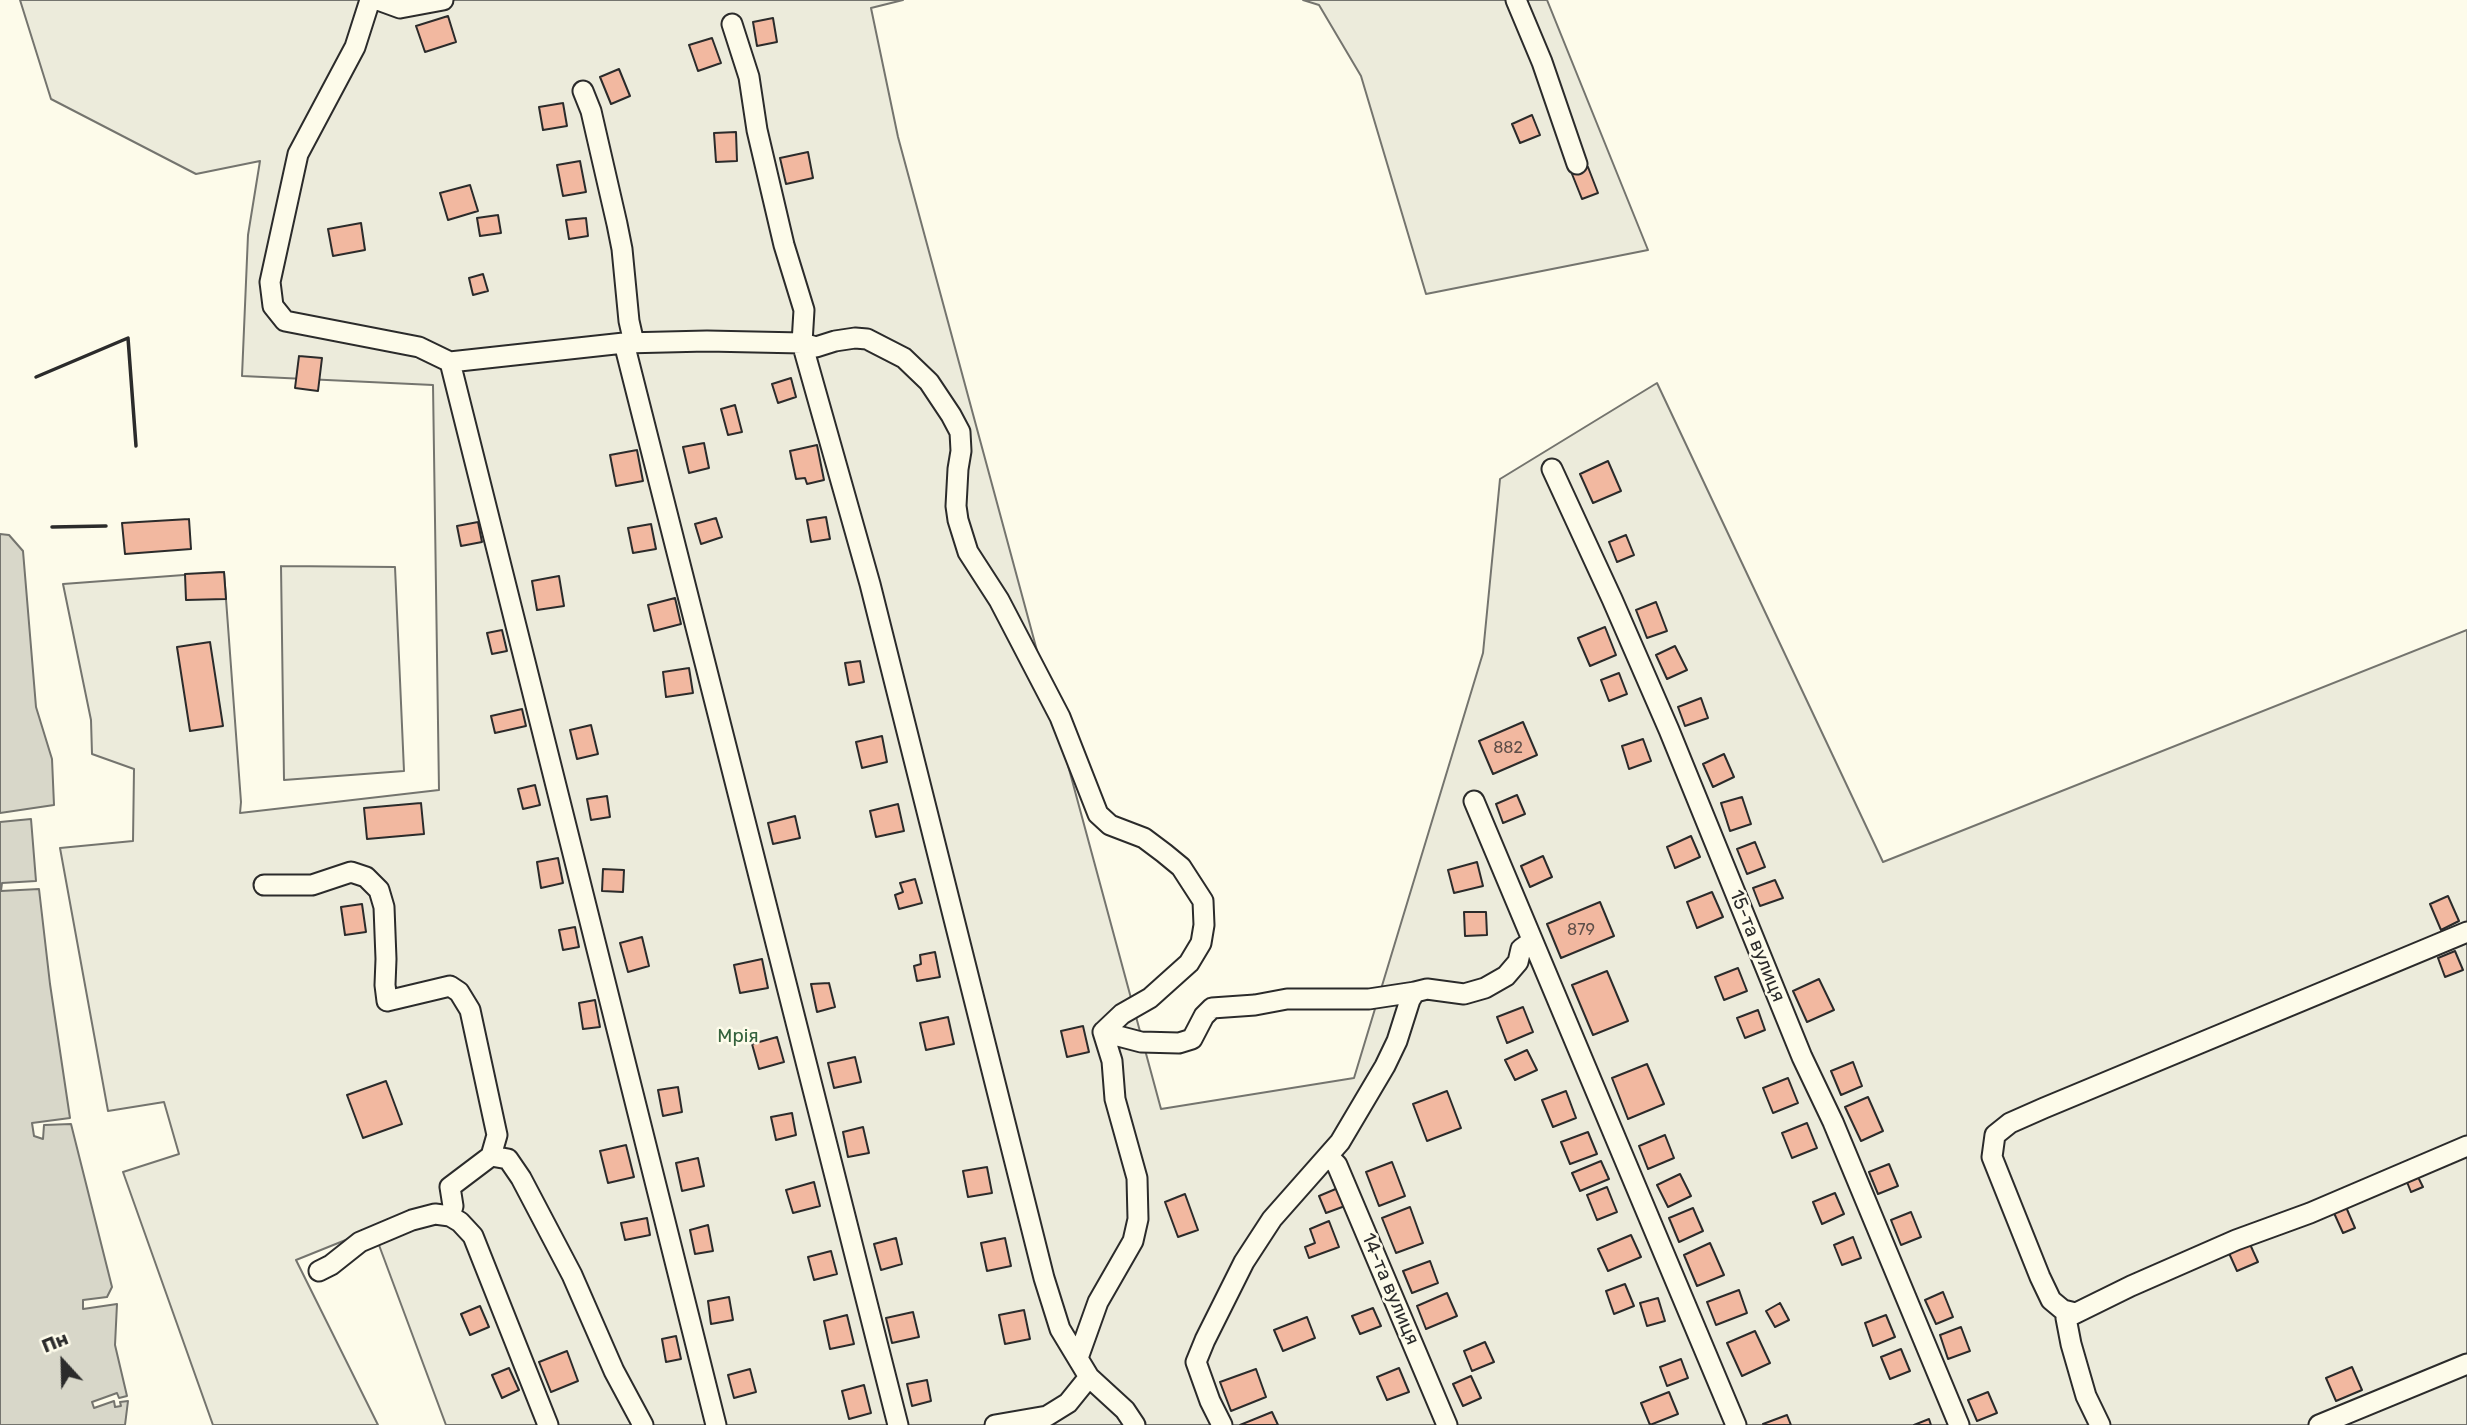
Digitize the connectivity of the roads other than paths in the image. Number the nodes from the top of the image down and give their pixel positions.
1 (370, 0) edge
2 (378, 0) edge
3 (443, 0) edge
4 (1516, 0) edge
5 (732, 24) dead end
6 (583, 90) dead end
7 (1577, 164) dead end
8 (629, 343) junction
9 (802, 343) junction
10 (450, 362) junction
11 (1552, 469) dead end
12 (1474, 801) dead end
13 (264, 885) dead end
14 (2467, 932) edge
15 (1532, 942) junction
16 (1415, 992) junction
17 (1103, 1032) junction
18 (2467, 1146) edge
19 (491, 1156) junction
20 (1328, 1156) junction
21 (450, 1216) junction
22 (319, 1271) dead end
23 (2075, 1313) junction
24 (1078, 1358) junction
25 (2467, 1364) edge
26 (1089, 1377) junction
27 (548, 1425) edge
28 (643, 1425) edge
29 (716, 1425) edge
30 (898, 1425) edge
31 (996, 1425) edge
32 (1135, 1425) edge
33 (1222, 1425) edge
34 (1447, 1425) edge
35 (1736, 1425) edge
36 (1959, 1425) edge
37 (2101, 1425) edge
38 (2319, 1425) edge

1 - 10 street
2 - 3 street
4 - 7 street
5 - 9 street
6 - 8 street
8 - 9 street
8 - 10 street
8 - 30 street
9 - 17 street
9 - 24 street
10 - 29 street
11 - 36 street, 15-та вулиця
12 - 15 street
13 - 19 street
14 - 23 street
15 - 16 street
15 - 35 street
16 - 17 street
16 - 20 street
17 - 24 street
18 - 23 street
19 - 21 street
19 - 28 street
20 - 33 street
20 - 34 street, 14-та вулиця
21 - 22 street
21 - 27 street
23 - 37 street
24 - 26 street
25 - 38 street
26 - 31 street
26 - 32 street

